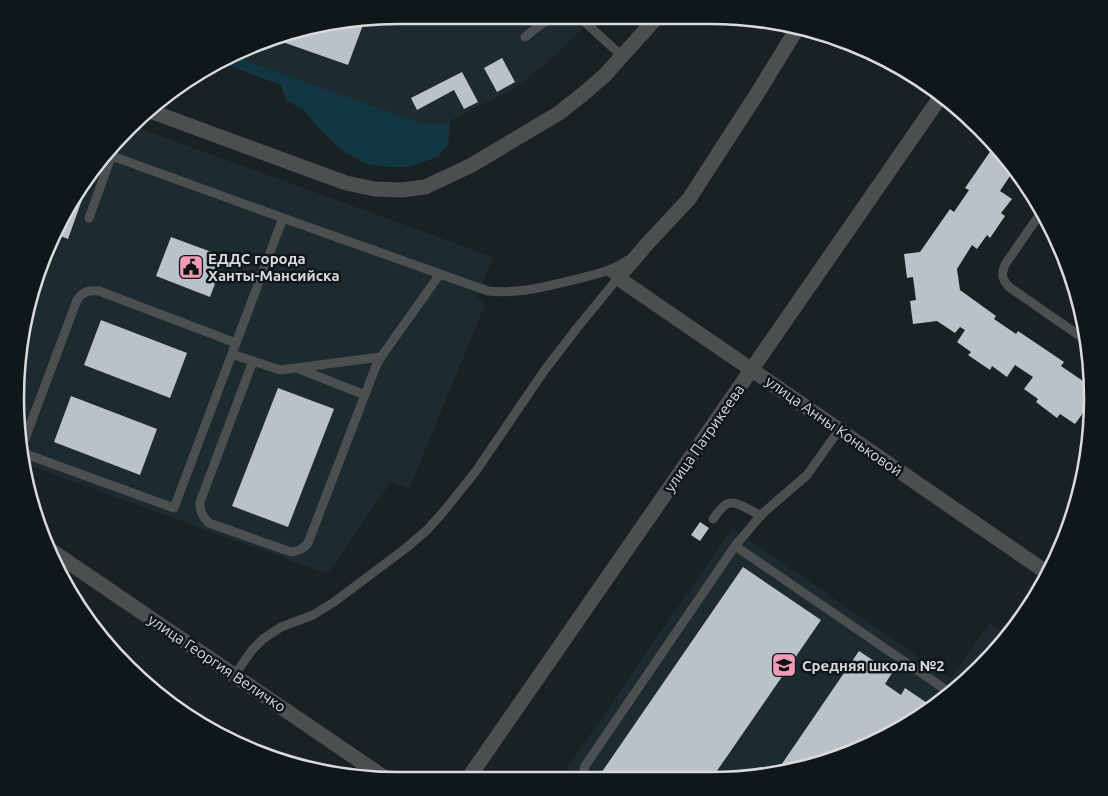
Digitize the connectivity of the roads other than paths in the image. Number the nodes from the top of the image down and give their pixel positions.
1 (541, 24) edge
2 (587, 24) edge
3 (651, 24) edge
4 (793, 34) edge
5 (525, 37) dead end
6 (622, 56) junction
7 (938, 101) edge
8 (156, 112) edge
9 (112, 156) edge
10 (111, 158) edge
11 (1038, 217) edge
12 (89, 218) dead end
13 (283, 218) junction
14 (440, 274) junction
15 (613, 275) junction
16 (1079, 335) edge
17 (236, 343) junction
18 (232, 354) junction
19 (381, 357) junction
20 (253, 362) junction
21 (296, 368) junction
22 (751, 369) junction
23 (365, 395) junction
24 (838, 430) junction
25 (26, 436) edge
26 (28, 455) edge
27 (761, 516) junction
28 (713, 519) dead end
29 (735, 546) junction
30 (58, 555) edge
31 (1042, 570) edge
32 (234, 676) junction
33 (945, 689) edge
34 (375, 771) edge
35 (473, 772) edge
36 (583, 772) edge

1 - 5 lane
2 - 6 lane
3 - 6 street
4 - 15 street
6 - 8 street
7 - 22 street, улица Патрикеева
9 - 13 lane
10 - 12 lane
11 - 16 lane
13 - 14 lane
13 - 17 lane
14 - 15 lane
14 - 19 lane
15 - 22 street, улица Анны Коньковой
15 - 32 lane
17 - 18 lane
17 - 25 lane
18 - 20 lane
18 - 26 lane
19 - 21 lane
19 - 23 lane
20 - 21 lane
20 - 23 lane
21 - 23 lane
22 - 24 street, улица Анны Коньковой
22 - 35 street, улица Патрикеева
24 - 27 lane
24 - 31 street, улица Анны Коньковой
27 - 28 lane
27 - 29 lane
29 - 33 lane
29 - 36 lane
30 - 32 street, улица Георгия Величко
32 - 34 street, улица Георгия Величко

